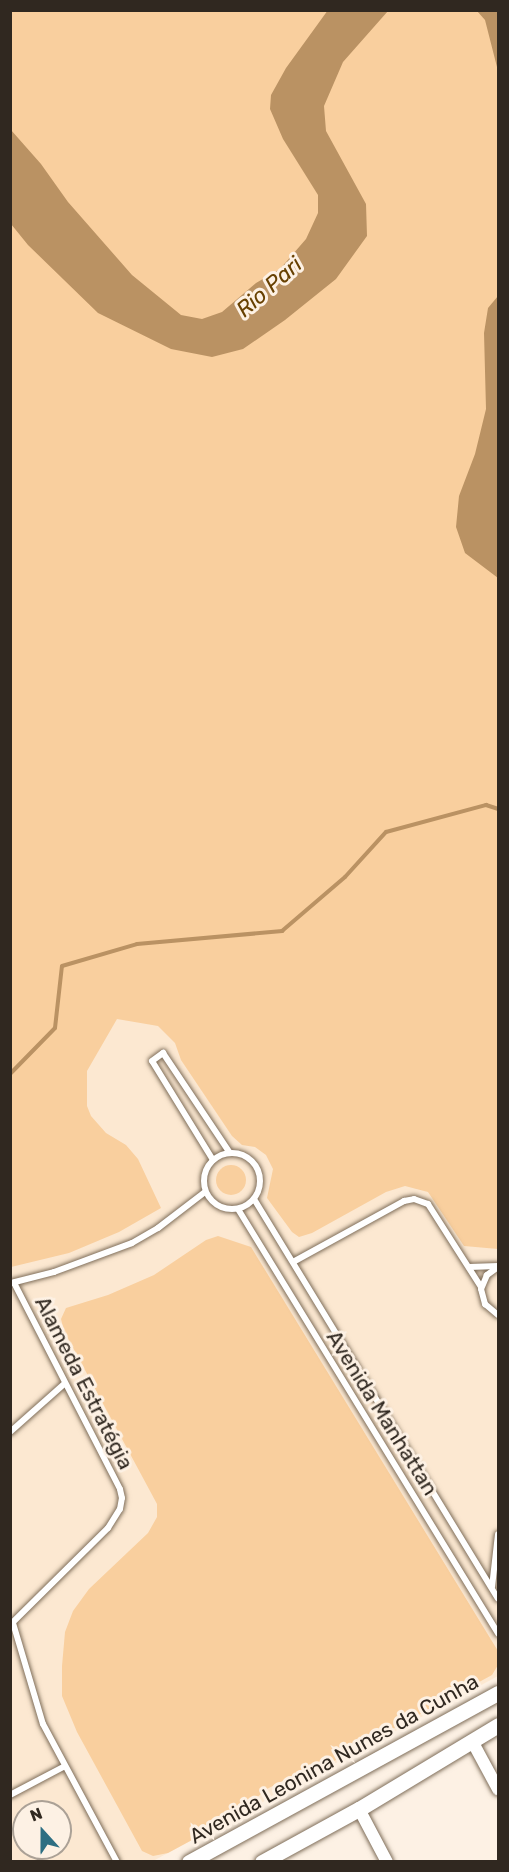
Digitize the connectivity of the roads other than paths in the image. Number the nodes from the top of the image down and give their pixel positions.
1 (230, 1153) junction
2 (213, 1160) junction
3 (205, 1192) junction
4 (254, 1199) junction
5 (238, 1209) junction
6 (293, 1262) junction
7 (469, 1267) junction
8 (498, 1267) edge
9 (12, 1283) edge
10 (481, 1287) junction
11 (498, 1316) edge
12 (64, 1384) junction
13 (10, 1432) edge
14 (498, 1534) edge
15 (492, 1587) junction
16 (498, 1598) edge
17 (12, 1624) edge
18 (498, 1634) edge
19 (498, 1693) edge
20 (498, 1725) edge
21 (471, 1741) junction
22 (65, 1766) junction
23 (498, 1789) edge
24 (10, 1795) edge
25 (359, 1809) junction
26 (117, 1862) edge
27 (189, 1862) edge
28 (262, 1862) edge
29 (387, 1862) edge

1 - 2 lane
1 - 2 lane
1 - 4 lane
2 - 3 lane
3 - 5 lane
3 - 9 lane
4 - 5 lane
4 - 6 lane, Avenida Manhattan
5 - 18 lane, Avenida Manhattan
6 - 7 lane
6 - 15 lane, Avenida Manhattan
7 - 8 lane
7 - 10 lane
8 - 10 lane
9 - 12 lane, Alameda Estratégia
10 - 11 lane
12 - 13 lane
12 - 17 lane, Alameda Estratégia
14 - 15 lane
15 - 16 lane, Avenida Manhattan
17 - 22 lane
19 - 27 street, Avenida Leonina Nunes da Cunha
20 - 21 street
21 - 23 street
21 - 25 street
22 - 24 lane
22 - 26 lane
25 - 28 street
25 - 29 street

